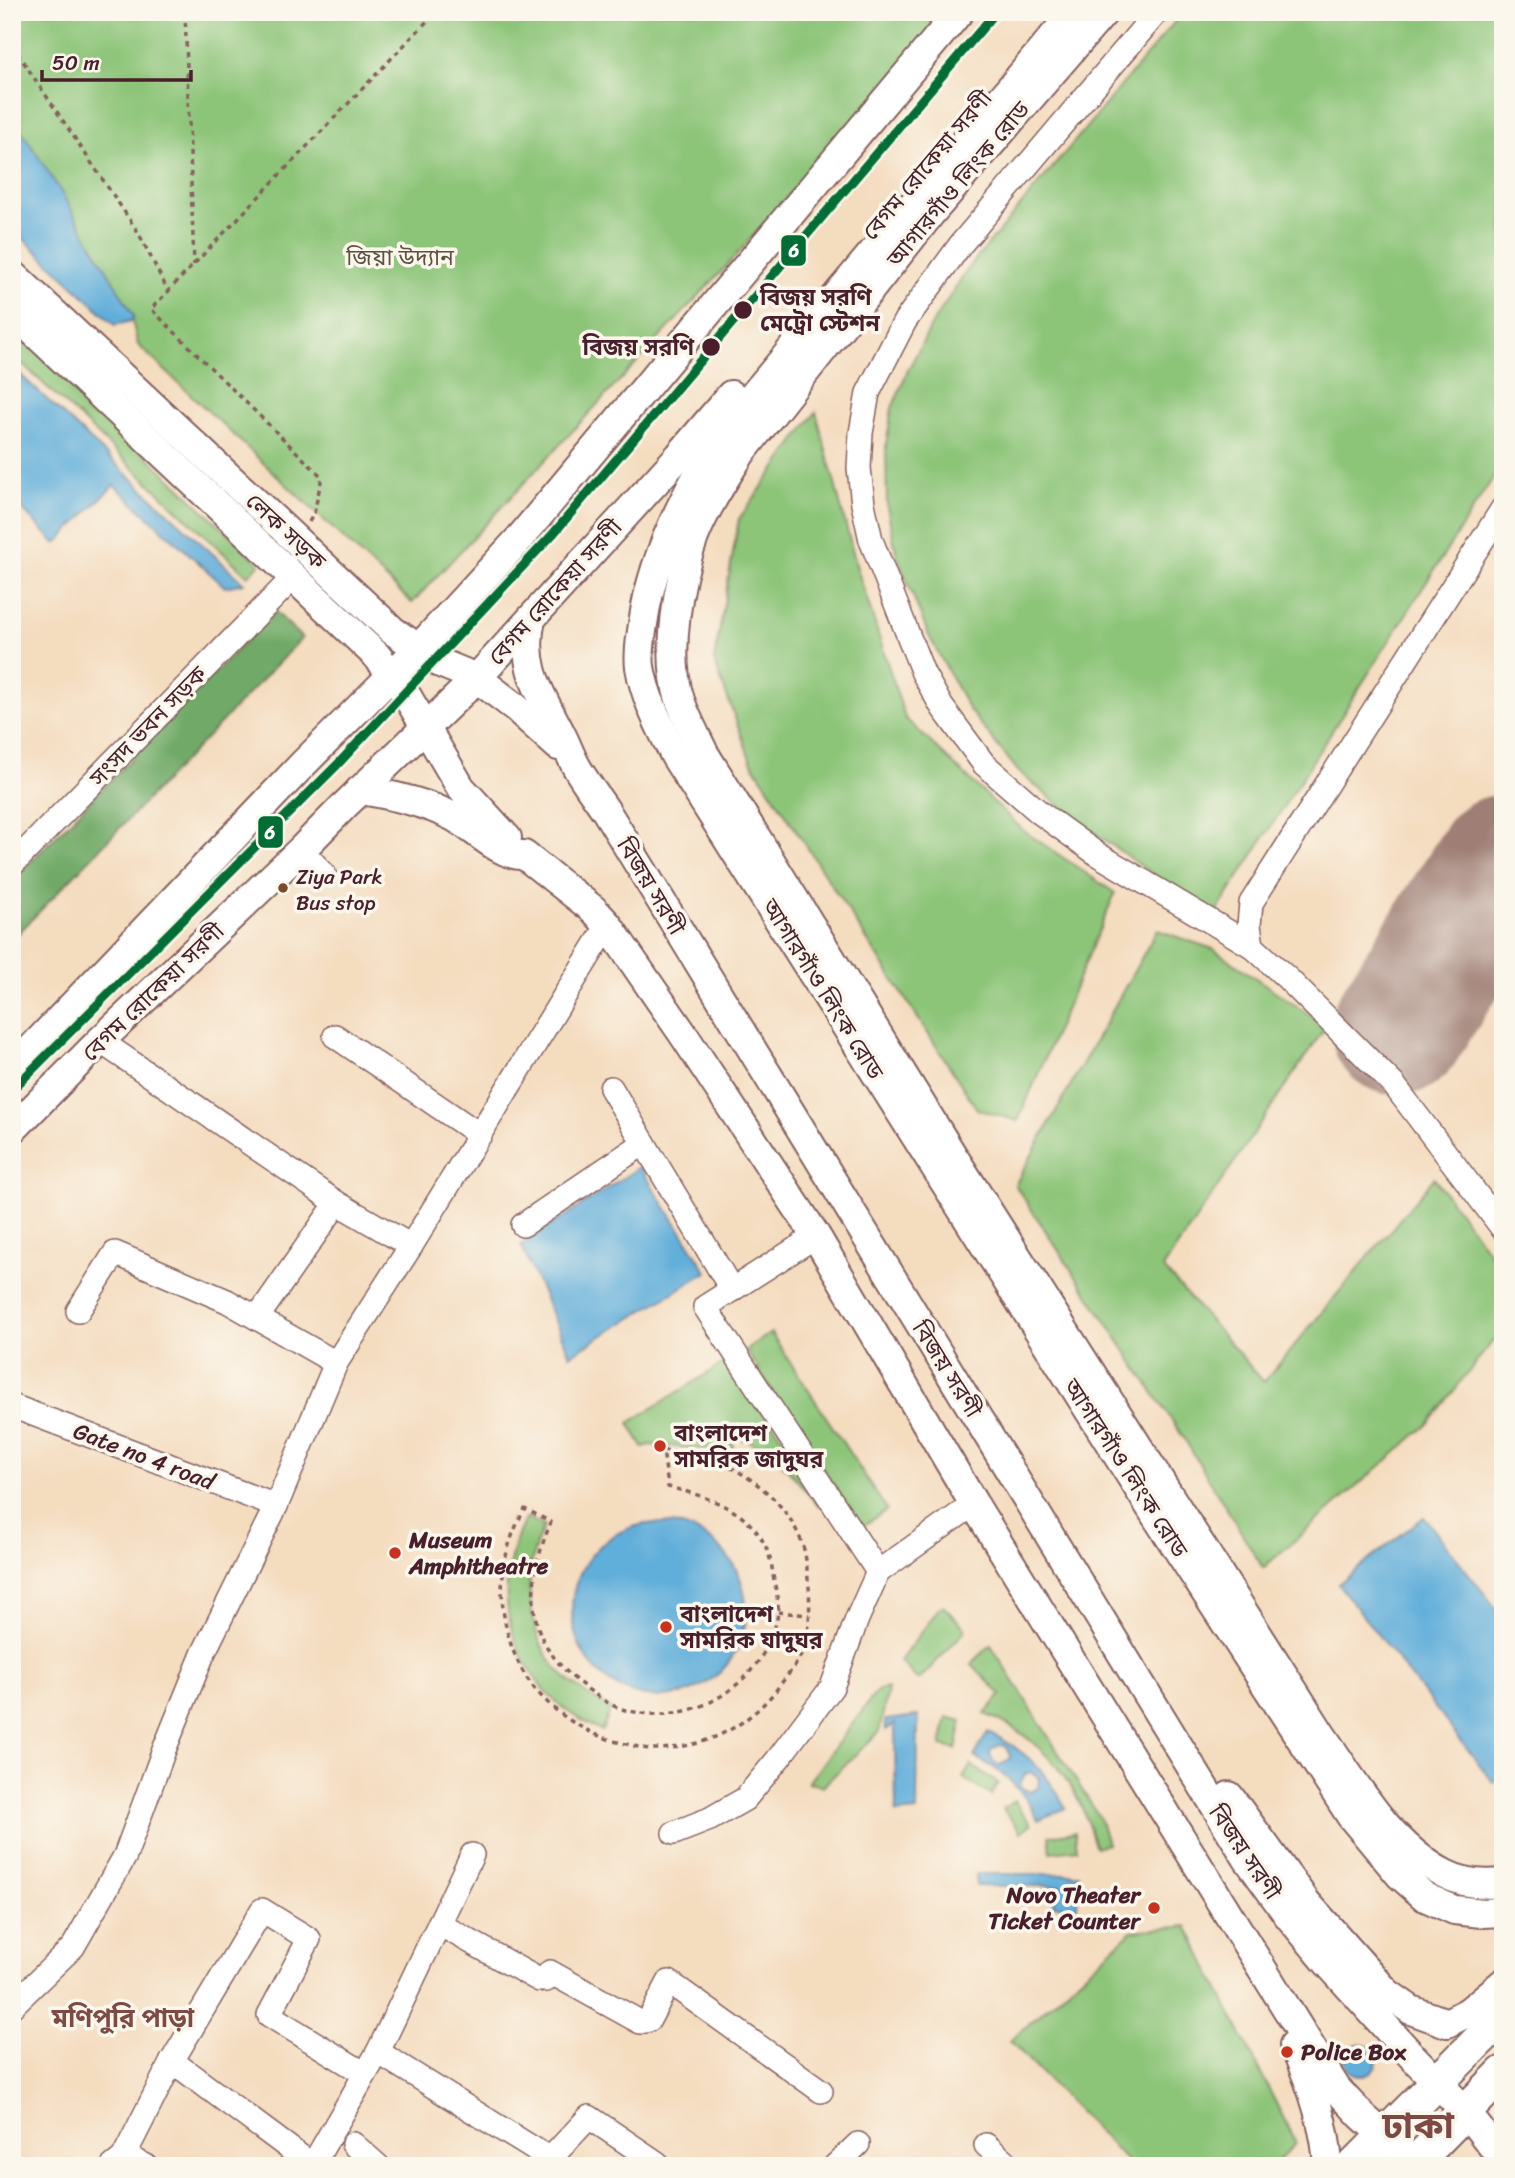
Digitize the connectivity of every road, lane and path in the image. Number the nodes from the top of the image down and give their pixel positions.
1 (185, 12) edge
2 (436, 12) edge
3 (959, 12) edge
4 (1053, 12) edge
5 (1074, 12) edge
6 (1104, 12) edge
7 (1157, 12) edge
8 (12, 45) edge
9 (194, 264) junction
10 (12, 274) edge
11 (169, 293) junction
12 (12, 311) edge
13 (1503, 508) edge
14 (297, 541) junction
15 (284, 587) dead end
16 (531, 620) junction
17 (643, 624) junction
18 (673, 634) junction
19 (418, 649) junction
20 (393, 675) junction
21 (477, 678) junction
22 (424, 727) junction
23 (575, 765) junction
24 (360, 790) junction
25 (301, 850) junction
26 (524, 855) junction
27 (12, 865) edge
28 (324, 874) dead end
29 (608, 925) junction
30 (1252, 946) junction
31 (335, 1036) dead end
32 (100, 1041) junction
33 (12, 1069) edge
34 (611, 1088) dead end
35 (12, 1130) edge
36 (480, 1135) junction
37 (644, 1143) junction
38 (337, 1203) junction
39 (523, 1225) dead end
40 (1503, 1229) edge
41 (816, 1236) junction
42 (411, 1246) junction
43 (732, 1290) junction
44 (78, 1311) dead end
45 (257, 1318) junction
46 (336, 1363) junction
47 (12, 1406) edge
48 (974, 1504) junction
49 (276, 1506) junction
50 (878, 1572) junction
51 (778, 1612) junction
52 (809, 1615) junction
53 (1189, 1763) junction
54 (674, 1833) dead end
55 (472, 1855) dead end
56 (1503, 1883) edge
57 (1503, 1912) edge
58 (439, 1924) junction
59 (1503, 1983) edge
60 (1271, 1985) junction
61 (12, 2006) edge
62 (1503, 2016) edge
63 (378, 2052) junction
64 (172, 2061) junction
65 (1503, 2073) edge
66 (365, 2074) junction
67 (1437, 2081) junction
68 (821, 2091) dead end
69 (1466, 2112) junction
70 (1384, 2136) junction
71 (353, 2144) dead end
72 (858, 2144) dead end
73 (986, 2145) dead end
74 (1503, 2160) edge
75 (118, 2162) edge
76 (312, 2165) edge
77 (1415, 2165) edge
78 (146, 2166) edge
79 (378, 2166) edge
80 (654, 2166) edge
81 (835, 2166) edge
82 (1010, 2166) edge
83 (1328, 2166) edge
84 (1354, 2166) edge

1 - 9 path
2 - 9 path
3 - 19 main road, বেগম রোকেয়া সরণী
4 - 16 main road, বেগম রোকেয়া সরণী
5 - 17 main road, আগারগাঁও লিংক রোড
6 - 18 main road, আগারগাঁও লিংক রোড
7 - 30 street
8 - 11 path
9 - 11 path
10 - 14 main road, লেক সড়ক
11 - 14 path
12 - 20 main road
13 - 30 street
14 - 19 main road, লেক সড়ক
15 - 27 street, সংসদ ভবন সড়ক
16 - 21 main road, বেগম রোকেয়া সরণী
16 - 23 main road, বিজয় সরণী
17 - 18 main road
17 - 57 main road, আগারগাঁও লিংক রোড
18 - 56 main road, আগারগাঁও লিংক রোড
19 - 20 main road, বেগম রোকেয়া সরণী
19 - 21 main road, লেক সড়ক
20 - 22 main road
20 - 33 main road, বেগম রোকেয়া সরণী
21 - 22 main road, বেগম রোকেয়া সরণী
21 - 23 main road, লেক সড়ক
22 - 24 main road, বেগম রোকেয়া সরণী
22 - 26 main road
23 - 53 main road, বিজয় সরণী
24 - 25 main road, বেগম রোকেয়া সরণী
24 - 26 main road, বিজয় সরণী
25 - 28 street
25 - 32 main road, বেগম রোকেয়া সরণী
26 - 29 main road, বিজয় সরণী
29 - 36 street
29 - 41 main road, বিজয় সরণী
30 - 40 street
31 - 36 street
32 - 35 main road, বেগম রোকেয়া সরণী
32 - 38 street
34 - 37 street
36 - 42 street
37 - 39 street
37 - 43 street
38 - 42 street
38 - 45 street
41 - 43 street
41 - 48 main road, বিজয় সরণী
42 - 46 street
43 - 50 street
44 - 45 street
45 - 46 street
46 - 49 street
47 - 49 street, Gate no 4 road
48 - 50 street
48 - 60 main road, বিজয় সরণী
49 - 61 street
50 - 54 street
51 - 52 path
51 - 52 path
51 - 52 path
53 - 59 main road
53 - 67 main road, বিজয় সরণী
55 - 58 street
58 - 63 street
58 - 68 street
60 - 70 main road, বিজয় সরণী
60 - 83 main road
62 - 67 highway
63 - 66 street
63 - 80 street
64 - 66 street
64 - 75 street
64 - 76 street
65 - 69 highway
66 - 76 street
67 - 69 main road, বিজয় সরণী
67 - 70 highway
69 - 74 main road, বিজয় সরণী
69 - 77 highway
70 - 77 main road, বিজয় সরণী
70 - 84 highway
71 - 79 street
72 - 81 street
73 - 82 street
75 - 78 street

